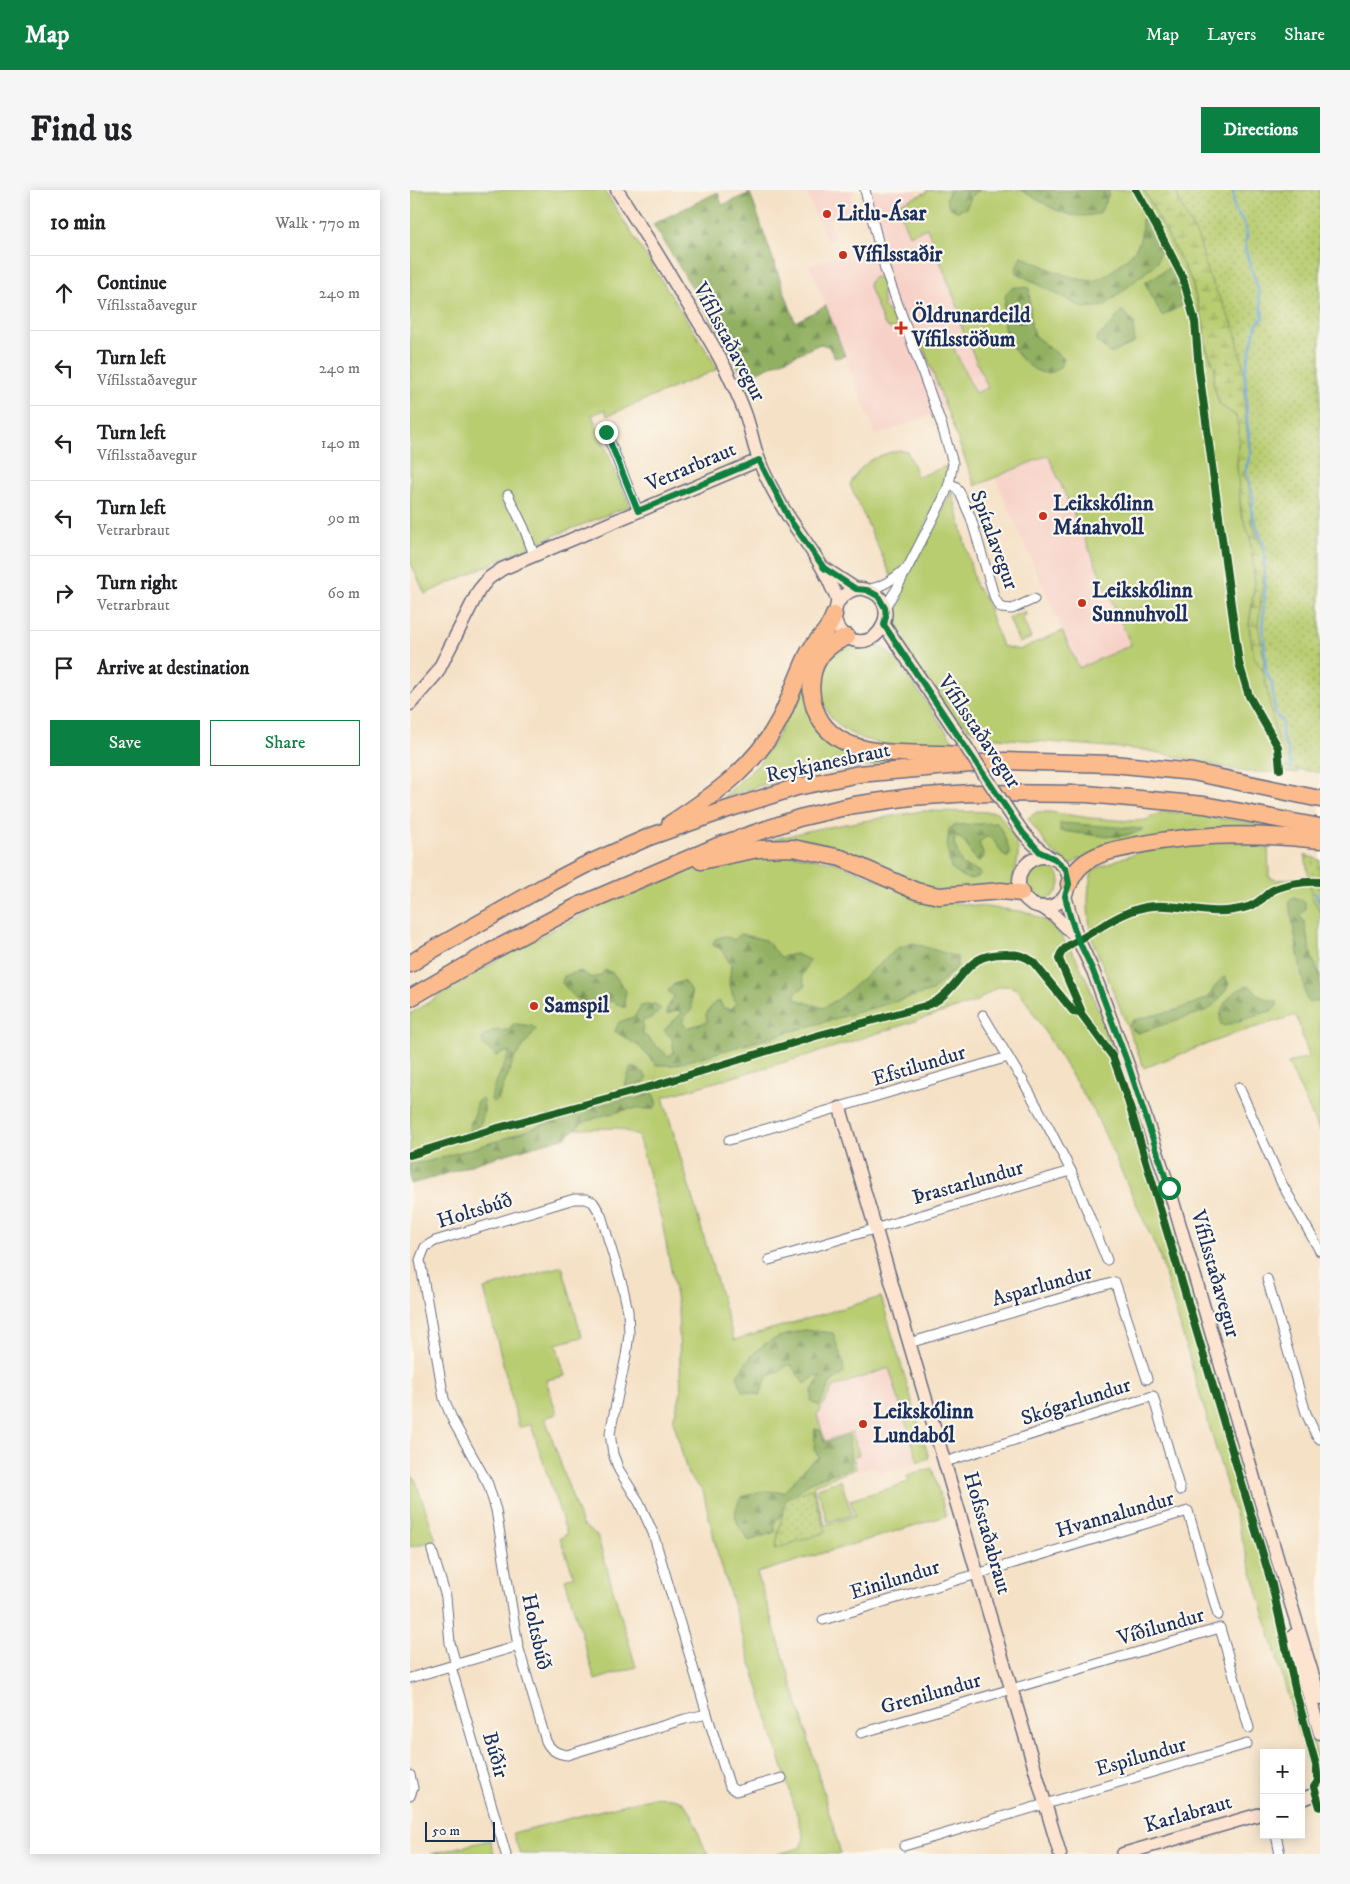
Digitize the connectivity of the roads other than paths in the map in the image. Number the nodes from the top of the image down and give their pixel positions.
1 (617, 190) edge
2 (866, 190) edge
3 (606, 432) dead end
4 (759, 460) junction
5 (949, 484) junction
6 (508, 495) dead end
7 (638, 511) junction
8 (534, 555) junction
9 (824, 568) junction
10 (906, 568) junction
11 (862, 590) junction
12 (1034, 599) dead end
13 (836, 608) junction
14 (885, 608) junction
15 (884, 625) junction
16 (875, 636) junction
17 (847, 638) junction
18 (902, 653) junction
19 (410, 704) edge
20 (1004, 761) junction
21 (1320, 799) edge
22 (1320, 827) edge
23 (1023, 833) junction
24 (649, 837) junction
25 (1320, 840) edge
26 (1048, 856) junction
27 (1025, 864) junction
28 (667, 868) junction
29 (1067, 890) junction
30 (1021, 893) junction
31 (1042, 907) junction
32 (1077, 937) junction
33 (410, 964) edge
34 (410, 998) edge
35 (983, 1015) dead end
36 (1008, 1057) junction
37 (1239, 1087) dead end
38 (840, 1108) junction
39 (729, 1140) dead end
40 (1070, 1171) junction
41 (876, 1228) junction
42 (1320, 1251) edge
43 (769, 1260) dead end
44 (1107, 1260) dead end
45 (1267, 1279) dead end
46 (909, 1343) junction
47 (1147, 1379) dead end
48 (1320, 1439) edge
49 (945, 1462) junction
50 (1180, 1490) dead end
51 (432, 1551) dead end
52 (1280, 1571) junction
53 (978, 1573) junction
54 (1218, 1615) dead end
55 (823, 1620) dead end
56 (518, 1646) junction
57 (453, 1666) junction
58 (410, 1678) edge
59 (1011, 1688) junction
60 (1320, 1699) edge
61 (707, 1714) junction
62 (1249, 1728) dead end
63 (861, 1733) dead end
64 (1320, 1733) edge
65 (1247, 1744) dead end
66 (410, 1775) edge
67 (782, 1778) dead end
68 (1320, 1792) edge
69 (410, 1796) edge
70 (1305, 1800) edge
71 (1305, 1802) edge
72 (1320, 1802) edge
73 (1045, 1804) junction
74 (1260, 1813) edge
75 (1277, 1839) edge
76 (904, 1846) dead end
77 (506, 1854) edge
78 (1060, 1854) edge
79 (1123, 1854) edge
80 (1280, 1854) edge

1 - 4 main road, Vífilsstaðavegur
2 - 5 street, Spítalavegur
3 - 7 street, Vetrarbraut
4 - 7 main road, Vetrarbraut
4 - 9 main road, Vífilsstaðavegur
5 - 10 street, Spítalavegur
5 - 12 street, Spítalavegur
6 - 8 street
7 - 8 main road, Vetrarbraut
8 - 19 main road, Vetrarbraut
9 - 11 main road, Vífilsstaðavegur
9 - 13 main road, Vífilsstaðavegur
10 - 11 street, Spítalavegur
10 - 14 street, Spítalavegur
11 - 13 main road
11 - 14 main road, Vífilsstaðavegur
13 - 17 main road, Vífilsstaðavegur
13 - 24 highway
14 - 15 main road
15 - 16 main road
15 - 18 main road, Vífilsstaðavegur
16 - 17 main road
16 - 18 main road, Vífilsstaðavegur
17 - 20 highway
18 - 23 main road, Vífilsstaðavegur, bridge
20 - 21 highway, Reykjanesbraut
20 - 24 highway, Reykjanesbraut
22 - 28 highway
23 - 26 main road, Vífilsstaðavegur
23 - 27 main road, Vífilsstaðavegur
24 - 33 highway, Reykjanesbraut
25 - 29 highway
26 - 27 main road
26 - 29 main road, Vífilsstaðavegur
27 - 30 main road, Vífilsstaðavegur
28 - 30 highway
28 - 34 highway
29 - 31 main road
29 - 32 main road, Vífilsstaðavegur
30 - 31 main road, Vífilsstaðavegur
31 - 32 main road, Vífilsstaðavegur
32 - 52 main road, Vífilsstaðavegur
35 - 36 street, Efstilundur
36 - 38 street, Efstilundur
36 - 40 street, Efstilundur
37 - 42 street
38 - 39 street, Efstilundur
38 - 41 main road, Hofsstaðabraut
40 - 41 street, Þrastarlundur
40 - 44 street
41 - 43 street, Þrastarlundur
41 - 46 main road, Hofsstaðabraut
45 - 48 street
46 - 47 street, Asparlundur
46 - 49 main road, Hofsstaðabraut
49 - 50 street, Skógarlundur
49 - 53 main road, Hofsstaðabraut
51 - 57 street
52 - 60 main road, Vífilsstaðavegur
52 - 64 main road, Vífilsstaðavegur
53 - 54 street, Hvannalundur
53 - 55 street, Einilundur
53 - 59 main road, Hofsstaðabraut
56 - 57 street
56 - 61 street, Holtsbúð
56 - 61 street, Holtsbúð
57 - 58 street
57 - 77 street, Búðir
59 - 62 street, Víðilundur
59 - 63 street, Grenilundur
59 - 73 main road, Hofsstaðabraut
61 - 67 street, Holtsbúð
65 - 73 street, Espilundur
66 - 69 street
68 - 70 main road
71 - 72 main road
73 - 76 street, Espilundur
73 - 78 main road, Hofsstaðabraut
74 - 79 main road, Karlabraut
75 - 80 street

